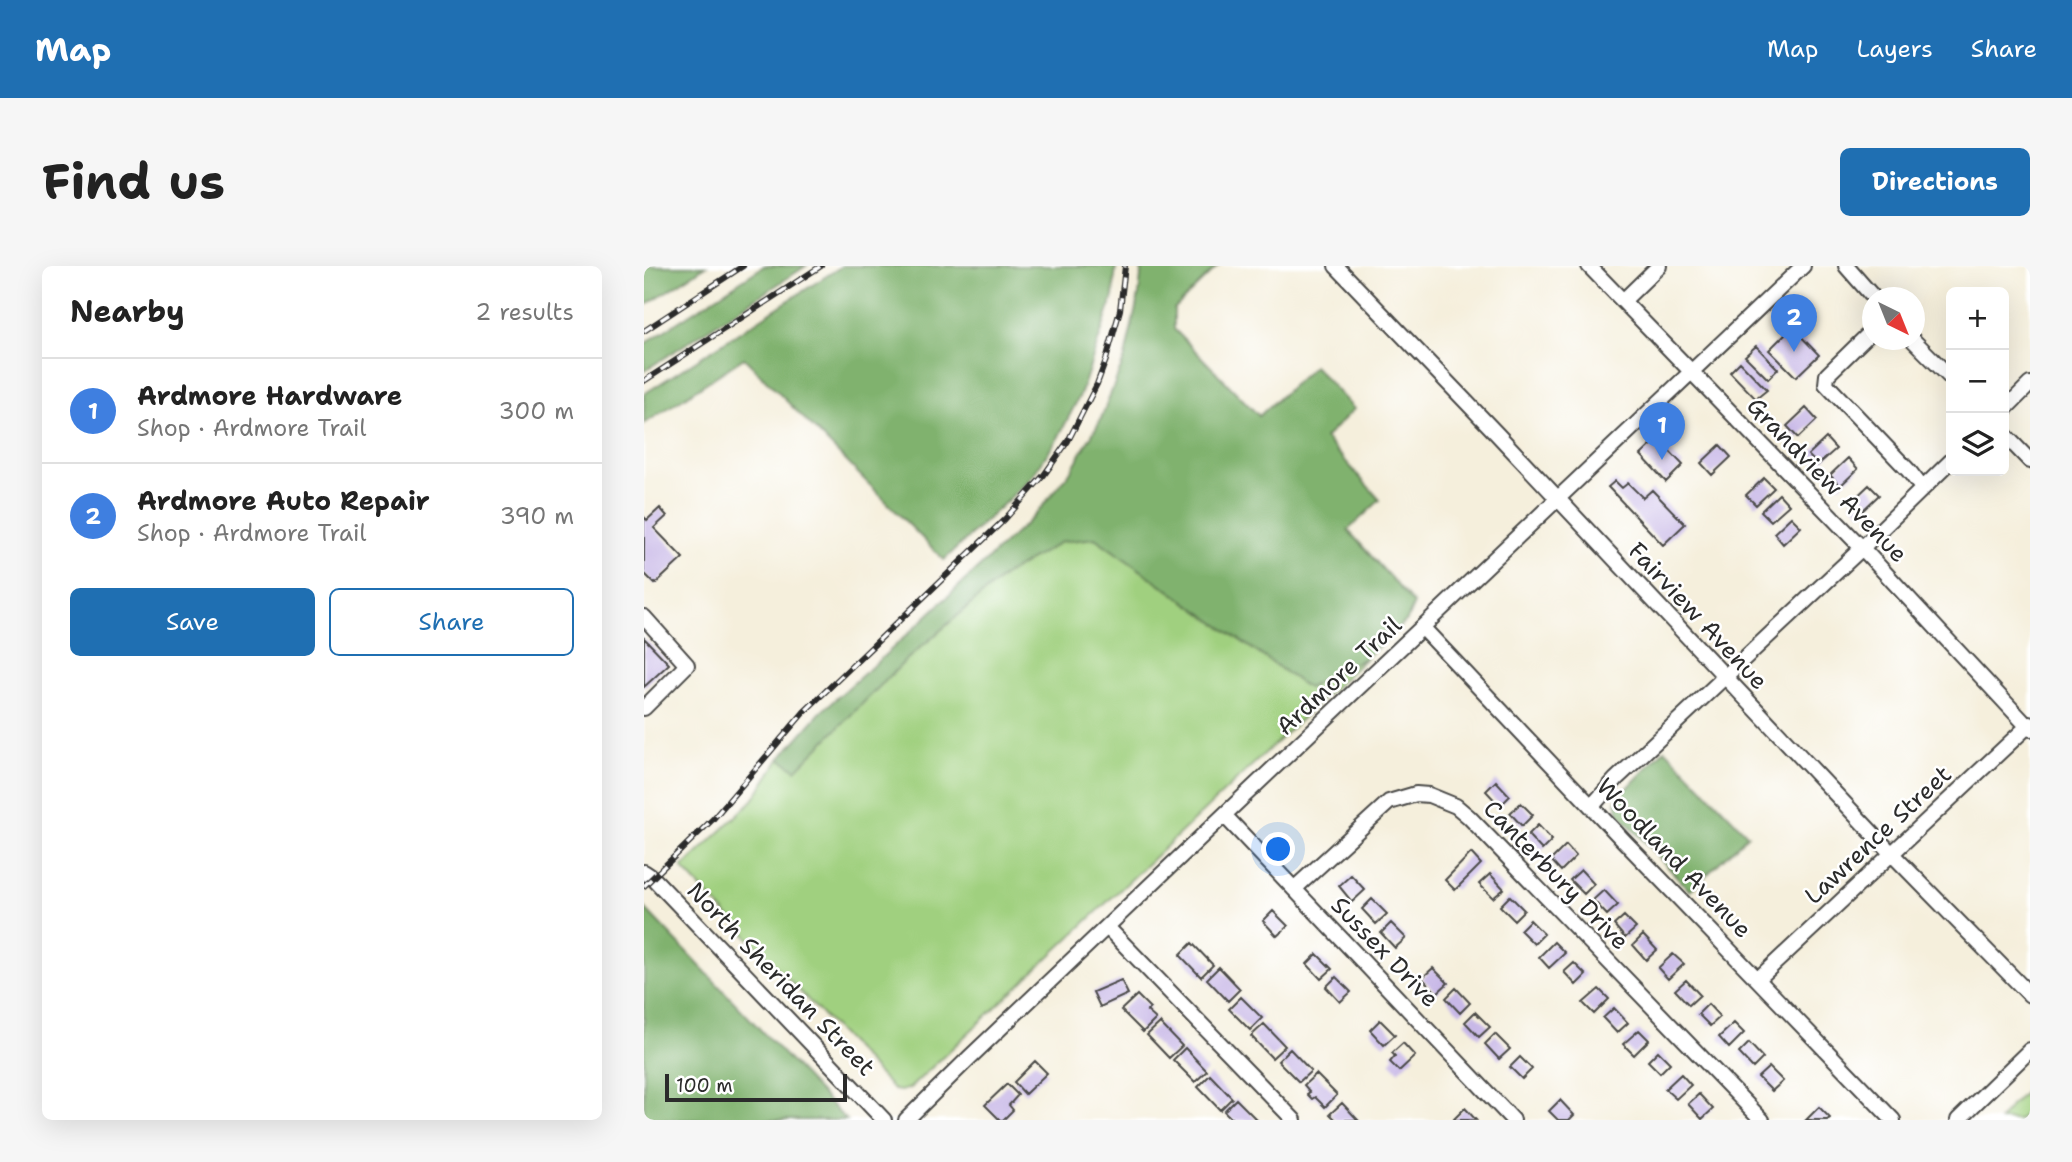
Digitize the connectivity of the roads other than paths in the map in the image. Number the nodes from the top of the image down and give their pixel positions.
1 (1336, 266) edge
2 (1588, 266) edge
3 (1659, 266) edge
4 (1803, 266) edge
5 (1846, 266) edge
6 (1864, 287) edge
7 (1623, 301) junction
8 (1862, 341) edge
9 (1923, 350) edge
10 (1691, 373) junction
11 (1946, 373) edge
12 (2030, 384) edge
13 (2009, 405) edge
14 (2009, 439) edge
15 (2030, 461) edge
16 (1946, 466) edge
17 (1923, 488) junction
18 (1558, 498) junction
19 (1863, 548) junction
20 (644, 617) edge
21 (1423, 628) junction
22 (1724, 677) junction
23 (644, 708) edge
24 (2029, 726) edge
25 (1592, 806) junction
26 (1224, 815) junction
27 (1891, 853) junction
28 (644, 872) edge
29 (1294, 889) junction
30 (1107, 927) junction
31 (1758, 979) junction
32 (2030, 995) edge
33 (2030, 1050) edge
34 (884, 1120) edge
35 (906, 1120) edge
36 (1294, 1120) edge
37 (1513, 1120) edge
38 (1762, 1120) edge
39 (1893, 1120) edge
40 (1958, 1120) edge

1 - 18 street, Fairview Avenue
2 - 7 street, Grandview Avenue
3 - 7 street
4 - 10 street, Ardmore Trail
5 - 6 street
7 - 10 street, Grandview Avenue
8 - 17 street
9 - 11 street
10 - 18 street, Ardmore Trail
10 - 19 street, Grandview Avenue
12 - 13 street
14 - 15 street
16 - 17 street
17 - 19 street
18 - 21 street, Ardmore Trail
18 - 22 street, Fairview Avenue
19 - 22 street
19 - 24 street, Grandview Avenue
20 - 23 street
21 - 25 street, Woodland Avenue
21 - 26 street, Ardmore Trail
22 - 25 street
22 - 27 street, Fairview Avenue
24 - 27 street, Lawrence Street
25 - 31 street, Woodland Avenue
26 - 29 street, Sussex Drive
26 - 30 street, Ardmore Trail
27 - 31 street, Lawrence Street
27 - 32 street, Fairview Avenue
28 - 34 street, North Sheridan Street
29 - 37 street, Sussex Drive
29 - 38 street, Canterbury Drive
30 - 35 street, Ardmore Trail
30 - 36 street
31 - 39 street, Woodland Avenue
33 - 40 street

